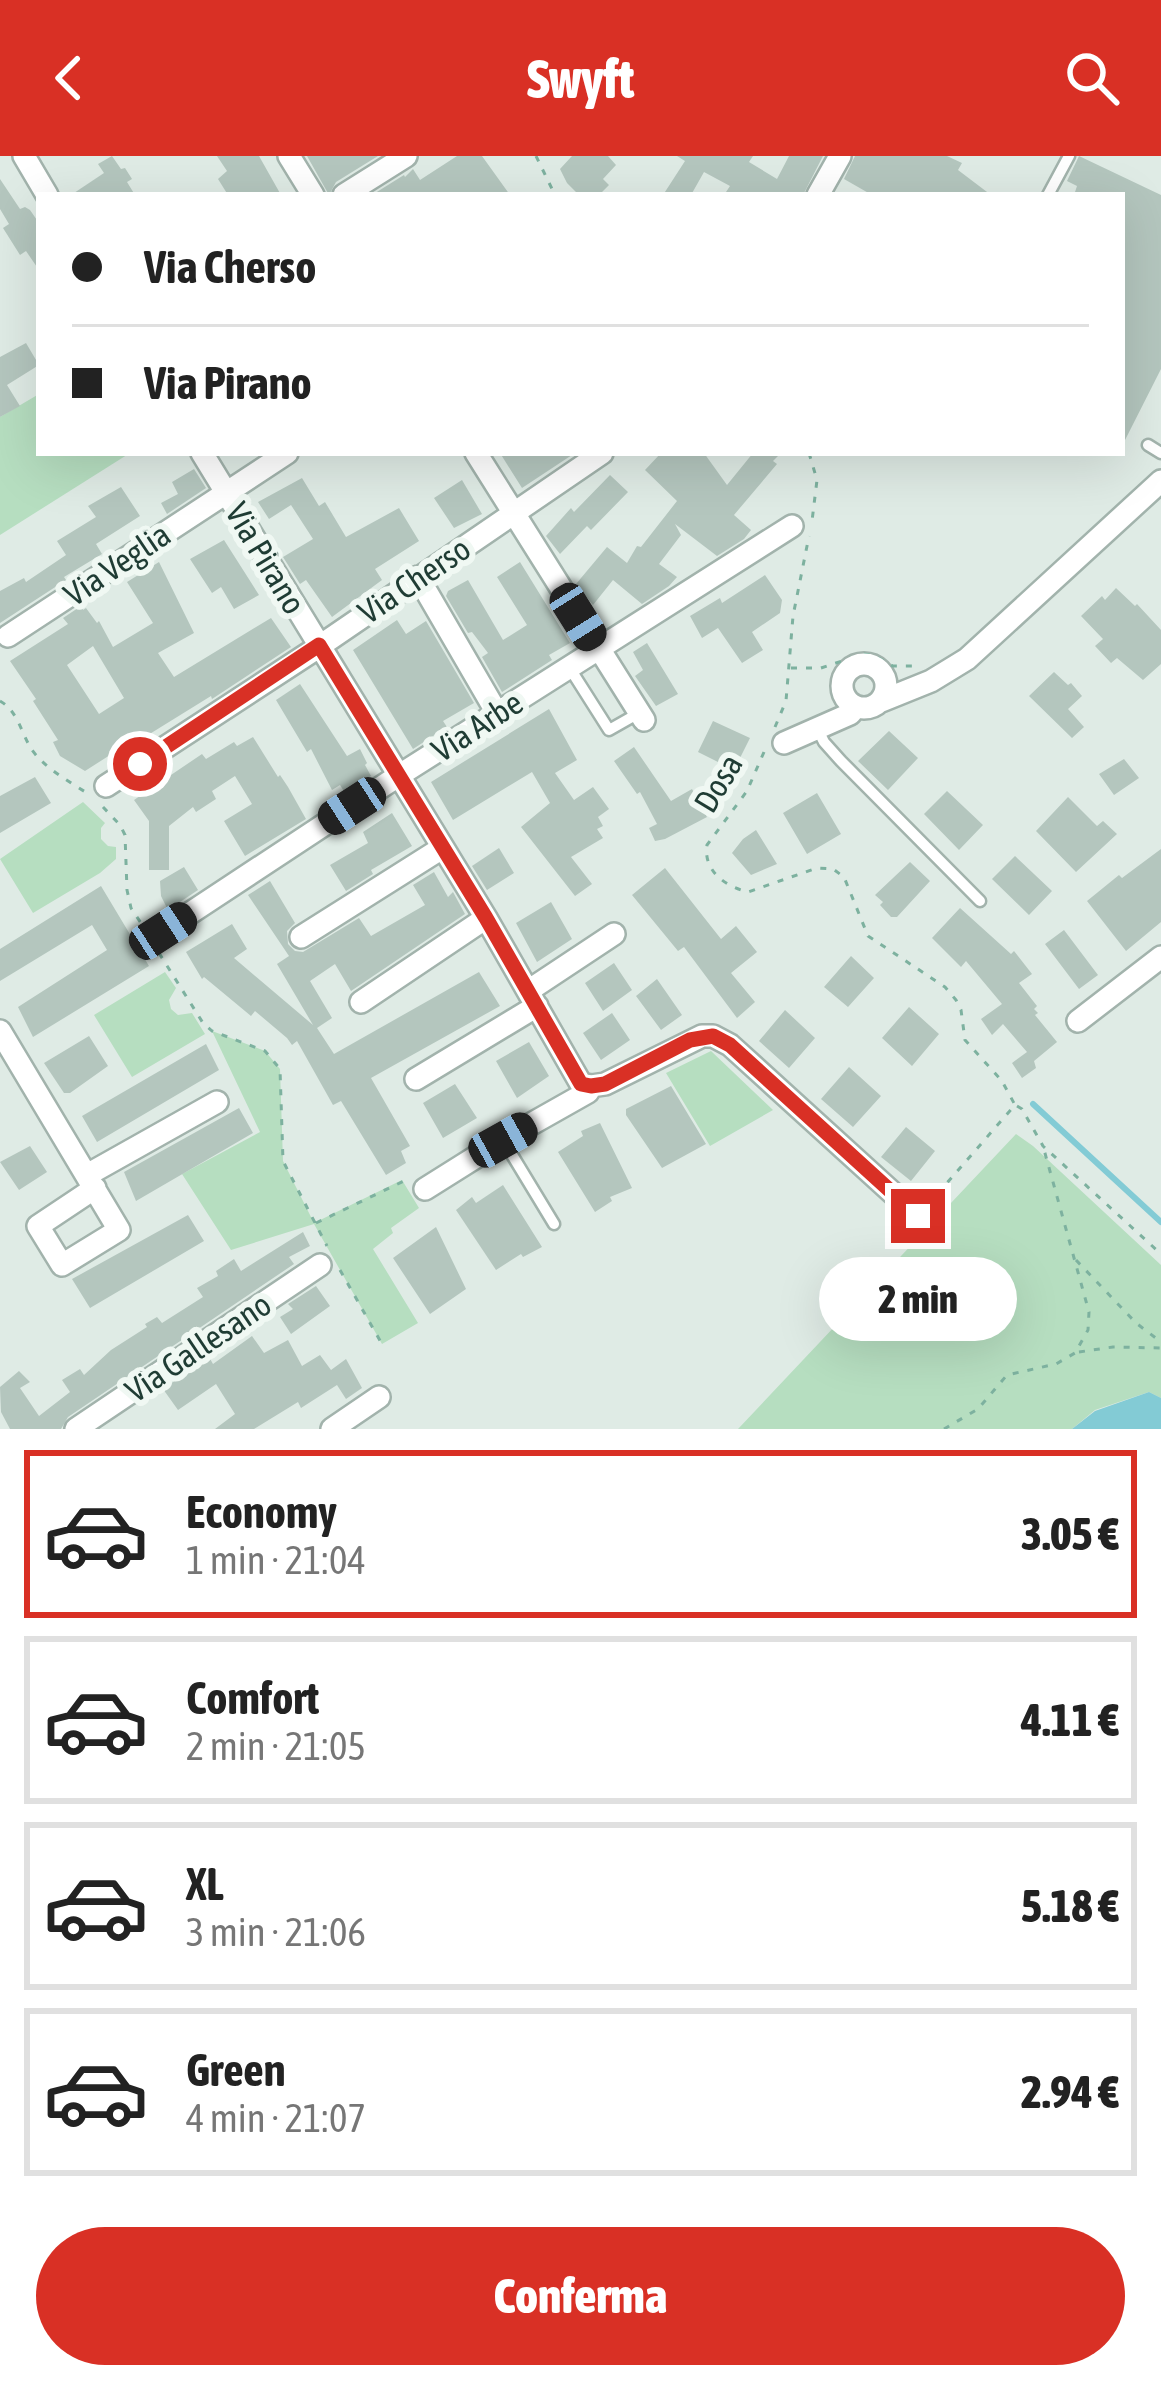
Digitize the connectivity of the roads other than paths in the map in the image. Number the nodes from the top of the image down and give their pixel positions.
1 (24, 156) edge
2 (289, 156) edge
3 (406, 156) edge
4 (840, 156) edge
5 (1069, 156) edge
6 (45, 192) edge
7 (311, 192) edge
8 (349, 192) edge
9 (820, 192) edge
10 (1050, 192) edge
11 (1148, 445) dead end
12 (1161, 453) edge
13 (204, 456) edge
14 (282, 456) edge
15 (478, 456) edge
16 (597, 456) edge
17 (1161, 481) edge
18 (226, 492) junction
19 (513, 512) junction
20 (792, 526) dead end
21 (418, 577) junction
22 (8, 636) dead end
23 (319, 645) junction
24 (597, 648) junction
25 (569, 667) junction
26 (933, 668) junction
27 (880, 671) junction
28 (867, 705) junction
29 (497, 713) junction
30 (642, 717) joint
31 (818, 728) junction
32 (784, 742) dead end
33 (398, 776) junction
34 (106, 786) dead end
35 (442, 848) junction
36 (980, 902) dead end
37 (486, 918) junction
38 (156, 934) road end
39 (614, 934) dead end
40 (301, 937) dead end
41 (1161, 957) edge
42 (533, 999) junction
43 (362, 1002) dead end
44 (1078, 1022) dead end
45 (0, 1031) edge
46 (8, 1063) edge
47 (416, 1078) dead end
48 (591, 1086) junction
49 (217, 1102) dead end
50 (503, 1140) junction
51 (424, 1189) road end
52 (918, 1216) road end
53 (554, 1224) dead end
54 (320, 1265) dead end
55 (379, 1397) dead end
56 (76, 1429) edge
57 (332, 1429) edge

1 - 6 street
2 - 7 street
3 - 8 street
4 - 9 street
5 - 10 lane
11 - 12 lane
13 - 18 street, Via Pirano
14 - 18 street, Via Veglia
15 - 19 street
16 - 19 street, Via Cherso
17 - 26 street
18 - 22 street, Via Veglia
18 - 23 street, Via Pirano
19 - 21 street, Via Cherso
19 - 24 street
20 - 24 street, Via Arbe
21 - 23 street, Via Cherso
21 - 29 street
23 - 33 street, Via Pirano
23 - 34 street, Via Cherso
24 - 25 street, Via Arbe
24 - 30 street
25 - 29 street, Via Arbe
25 - 30 lane
26 - 27 street
26 - 28 street
27 - 28 street
27 - 28 street
28 - 31 street
29 - 33 street, Via Arbe
31 - 32 street
31 - 36 lane
33 - 35 street, Via Pirano
33 - 38 street, Via Arbe
35 - 37 street, Via Pirano
35 - 40 street
37 - 42 street, Via Pirano
37 - 43 street
39 - 42 street
41 - 44 street
42 - 47 street
42 - 48 street, Via Pirano
45 - 46 street
46 - 49 street
48 - 50 street
48 - 52 street
50 - 51 street
50 - 53 lane
54 - 56 street, Via Gallesano
55 - 57 street

